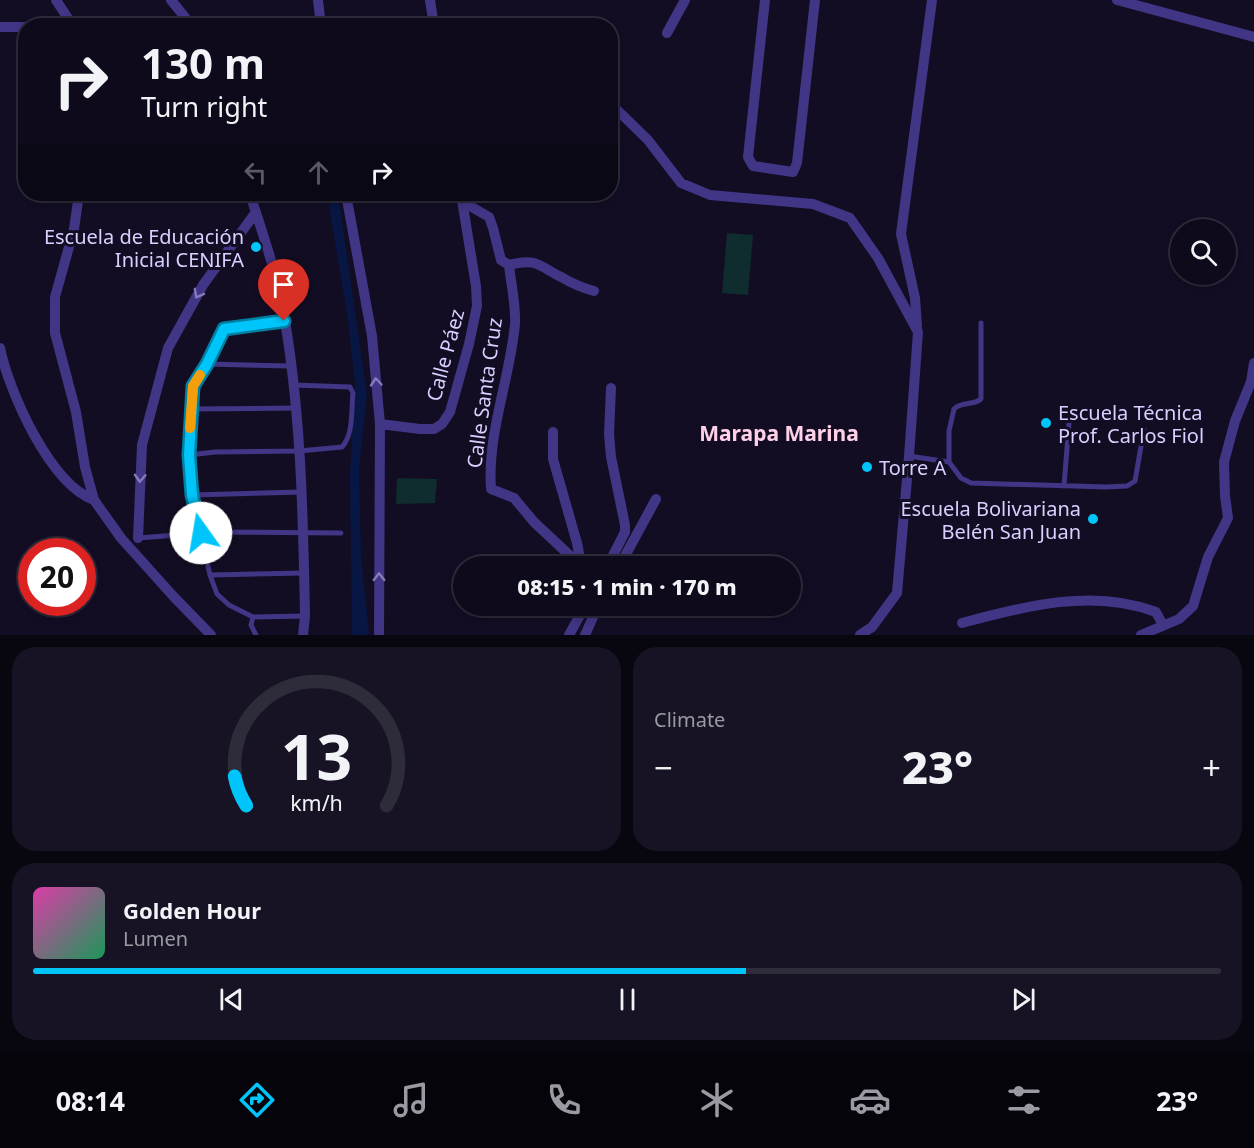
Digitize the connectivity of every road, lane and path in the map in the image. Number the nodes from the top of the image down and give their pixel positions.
1 (56, 0) edge
2 (171, 0) edge
3 (318, 0) edge
4 (430, 0) edge
5 (685, 0) edge
6 (765, 0) edge
7 (815, 0) edge
8 (932, 0) edge
9 (1118, 0) edge
10 (68, 18) edge
11 (186, 18) edge
12 (320, 18) edge
13 (433, 18) edge
14 (0, 27) edge
15 (18, 27) edge
16 (667, 33) dead end
17 (1254, 37) edge
18 (618, 111) edge
19 (78, 201) edge
20 (252, 201) edge
21 (347, 201) edge
22 (462, 201) edge
23 (466, 201) edge
24 (256, 212) junction
25 (509, 265) junction
26 (594, 291) dead end
27 (284, 321) junction
28 (981, 323) dead end
29 (918, 332) junction
30 (0, 348) edge
31 (1254, 363) edge
32 (207, 364) junction
33 (290, 366) junction
34 (293, 385) junction
35 (611, 388) dead end
36 (297, 408) junction
37 (190, 409) junction
38 (1069, 423) dead end
39 (380, 424) junction
40 (1144, 429) dead end
41 (553, 432) dead end
42 (299, 451) junction
43 (189, 455) junction
44 (909, 456) junction
45 (949, 462) junction
46 (1064, 486) junction
47 (302, 492) junction
48 (192, 495) junction
49 (656, 499) dead end
50 (94, 501) junction
51 (201, 533) junction
52 (303, 533) junction
53 (341, 533) dead end
54 (138, 538) joint
55 (569, 556) edge
56 (579, 556) edge
57 (613, 556) edge
58 (624, 556) edge
59 (304, 573) junction
60 (210, 574) junction
61 (253, 616) junction
62 (305, 616) junction
63 (579, 616) edge
64 (594, 616) edge
65 (962, 623) dead end
66 (1163, 625) junction
67 (211, 635) edge
68 (256, 635) edge
69 (303, 635) edge
70 (379, 635) edge
71 (568, 635) edge
72 (585, 635) edge
73 (860, 635) edge
74 (1141, 635) edge

1 - 10 street
2 - 11 street
3 - 12 street
4 - 13 street
5 - 16 street
6 - 7 street
8 - 29 street
9 - 17 street
14 - 15 street
18 - 29 street
19 - 50 street
20 - 24 street
39 -> 21 street
22 - 39 street, Calle Páez
23 - 25 street, Calle Santa Cruz
24 - 27 street
24 -> 54 street
25 - 26 street
25 - 55 street, Calle Santa Cruz
27 - 32 lane
27 - 33 street
28 - 45 lane
29 - 44 street
30 - 50 street
31 - 66 street
32 - 33 lane
32 - 37 lane
33 - 34 street
34 - 36 street
34 - 42 lane
35 - 57 street
36 - 37 lane
36 - 42 street
37 - 43 lane
38 - 46 lane
70 -> 39 street
40 - 46 lane
41 - 56 street
42 - 43 lane
42 - 47 street
43 - 48 lane
44 - 45 lane
44 - 73 street
45 - 46 lane
47 - 48 lane
47 - 52 street
48 - 51 lane
49 - 58 street
50 - 67 street
51 - 52 lane
51 - 54 lane
51 - 60 lane
52 - 53 lane
52 - 59 street
59 - 60 lane
59 - 62 street
60 - 61 lane
61 - 62 lane
61 - 68 lane
62 - 69 street
63 - 71 street
64 - 72 street
65 - 66 street
66 - 74 street

